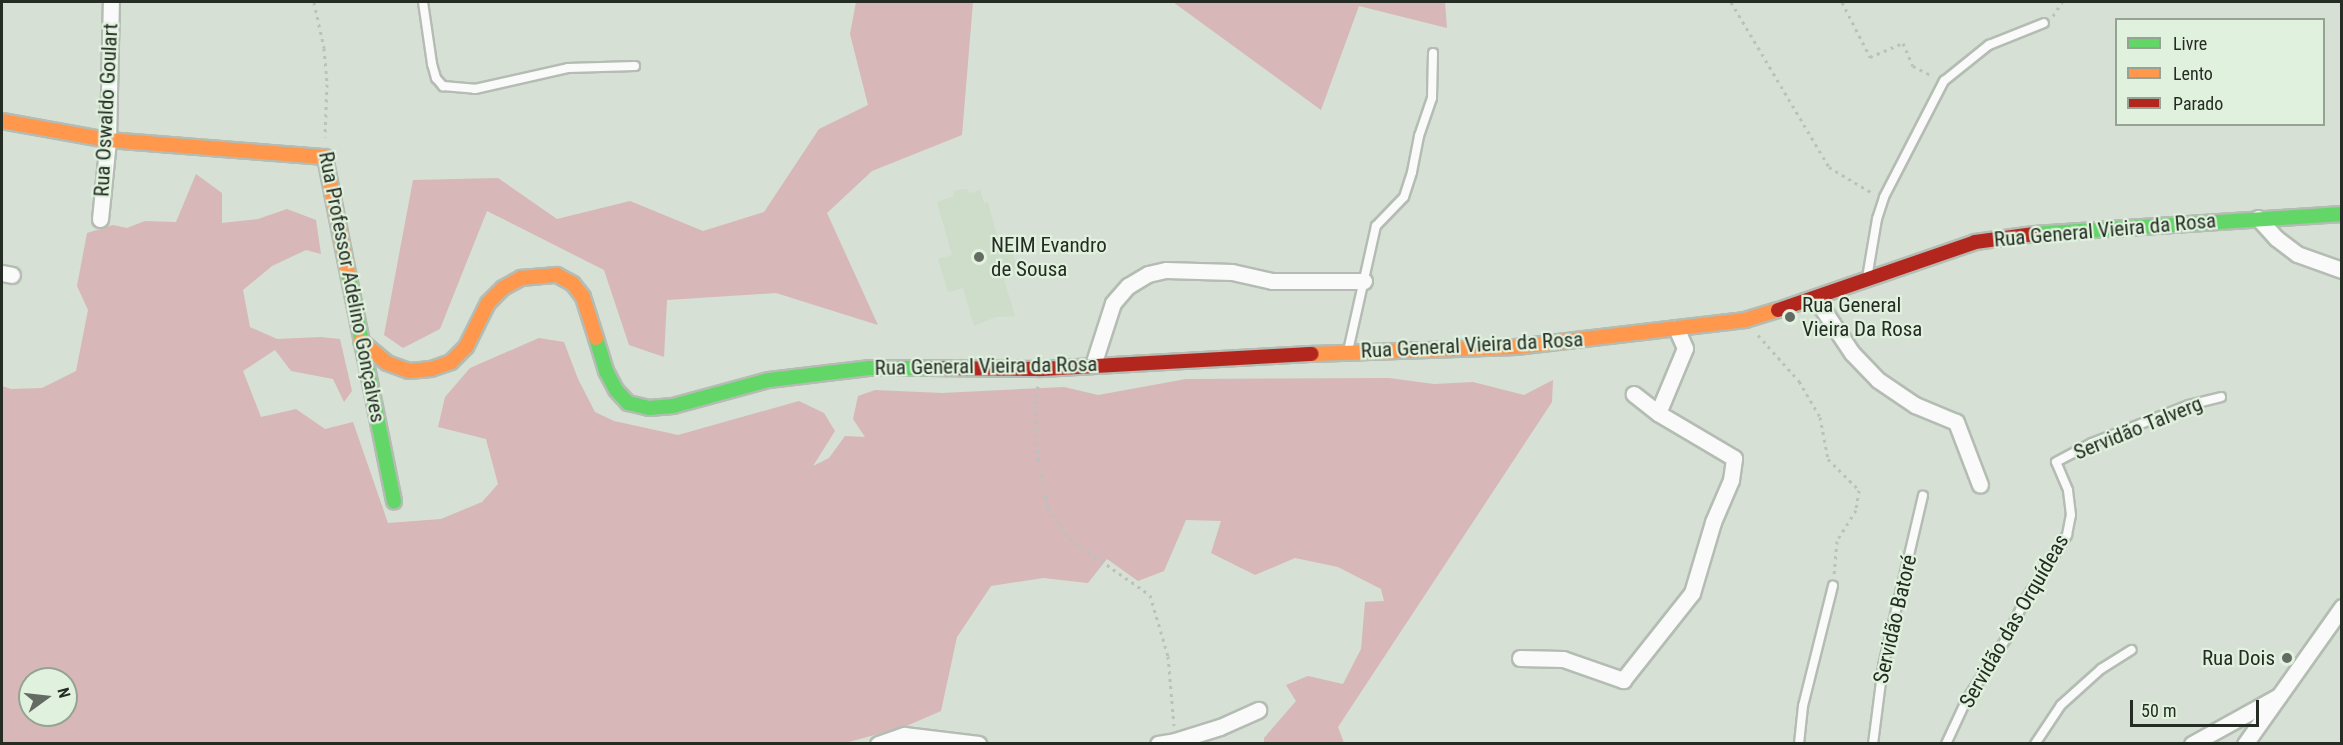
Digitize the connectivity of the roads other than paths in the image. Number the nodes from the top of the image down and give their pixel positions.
1 (111, 2) edge
2 (423, 2) edge
3 (2044, 23) road end
4 (1433, 53) dead end
5 (634, 66) dead end
6 (2, 121) edge
7 (108, 141) junction
8 (2342, 214) edge
9 (2258, 218) junction
10 (100, 219) dead end
11 (2342, 270) edge
12 (1364, 281) junction
13 (1866, 282) junction
14 (1816, 300) junction
15 (1676, 328) junction
16 (361, 341) junction
17 (1348, 352) junction
18 (1093, 365) junction
19 (1634, 394) dead end
20 (2221, 397) dead end
21 (1658, 413) junction
22 (2056, 462) joint
23 (1980, 485) dead end
24 (1923, 496) dead end
25 (394, 501) dead end
26 (1833, 586) road end
27 (2342, 607) edge
28 (2131, 650) dead end
29 (1520, 658) dead end
30 (2281, 694) junction
31 (1258, 710) dead end
32 (910, 739) edge
33 (878, 744) edge
34 (978, 744) edge
35 (1158, 744) edge
36 (1799, 744) edge
37 (1873, 744) edge
38 (1946, 744) edge
39 (2035, 744) edge
40 (2192, 744) edge
41 (2245, 744) edge

1 - 7 street, Rua Oswaldo Goulart
2 - 5 lane
3 - 13 lane
4 - 12 lane
6 - 7 street
7 - 10 street, Rua Oswaldo Goulart
7 - 16 street, Rua Professor Adelino Gonçalves
8 - 9 street, Rua General Vieira da Rosa
9 - 11 street
9 - 13 street, Rua General Vieira da Rosa
12 - 17 lane
12 - 18 street
13 - 14 street, Rua General Vieira da Rosa
14 - 15 street, Rua General Vieira da Rosa
14 - 23 street
15 - 17 street, Rua General Vieira da Rosa
15 - 21 street
16 - 18 street, Rua General Vieira da Rosa
16 - 25 street, Rua Professor Adelino Gonçalves
17 - 18 street, Rua General Vieira da Rosa
19 - 21 street
20 - 22 lane, Servidão Talverg
21 - 29 street
22 - 38 lane, Servidão das Orquídeas
24 - 37 lane, Servidão Batoré
26 - 36 lane
27 - 30 street
28 - 39 lane
30 - 40 street
30 - 41 street
31 - 35 street
32 - 33 street
32 - 34 street

